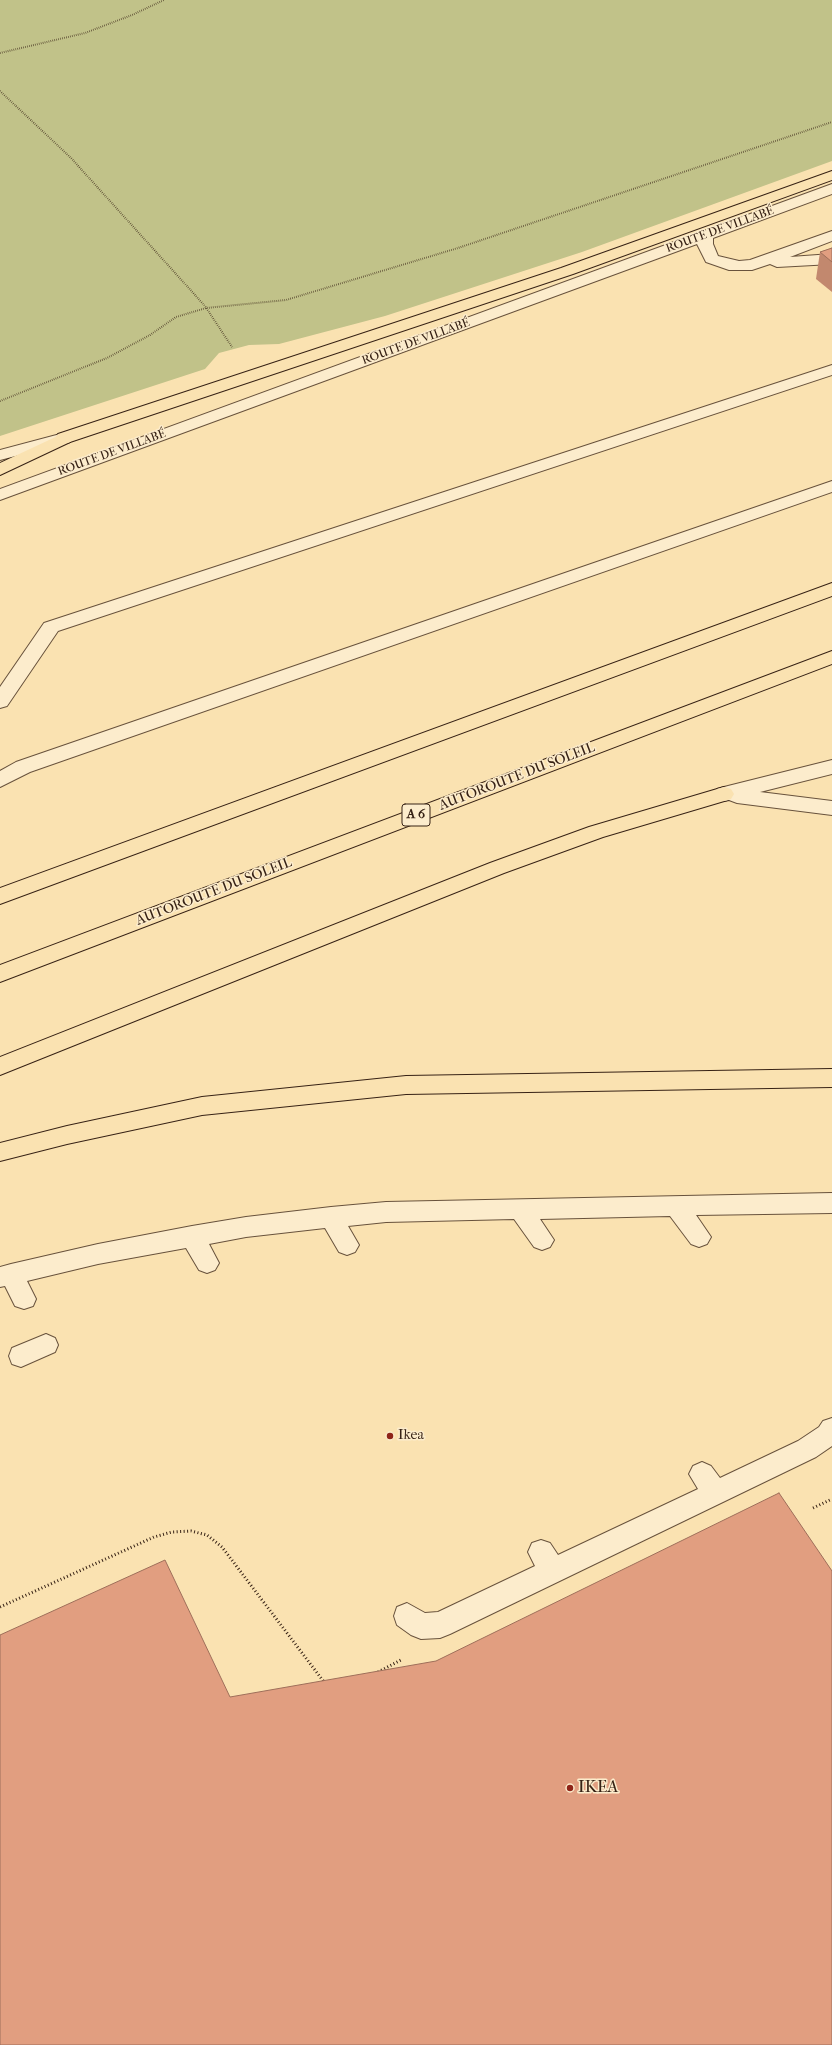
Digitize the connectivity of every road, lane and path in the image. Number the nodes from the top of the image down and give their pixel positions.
1 (164, 0) edge
2 (0, 53) edge
3 (0, 91) edge
4 (832, 122) edge
5 (832, 175) edge
6 (832, 189) edge
7 (832, 194) edge
8 (813, 196) junction
9 (705, 236) junction
10 (832, 236) edge
11 (832, 259) edge
12 (763, 261) junction
13 (206, 308) junction
14 (832, 370) edge
15 (260, 374) junction
16 (0, 401) edge
17 (64, 438) junction
18 (0, 455) edge
19 (0, 470) edge
20 (832, 486) edge
21 (0, 495) edge
22 (832, 589) edge
23 (832, 656) edge
24 (0, 701) edge
25 (832, 767) edge
26 (0, 780) edge
27 (724, 794) junction
28 (832, 808) edge
29 (0, 896) edge
30 (0, 974) edge
31 (0, 1066) edge
32 (832, 1078) edge
33 (0, 1152) edge
34 (832, 1202) edge
35 (676, 1206) junction
36 (520, 1209) junction
37 (331, 1217) junction
38 (192, 1236) junction
39 (699, 1237) dead end
40 (542, 1240) dead end
41 (347, 1245) dead end
42 (207, 1263) dead end
43 (6, 1276) edge
44 (24, 1298) dead end
45 (46, 1345) dead end
46 (21, 1356) dead end
47 (832, 1419) edge
48 (832, 1499) edge
49 (813, 1508) dead end
50 (0, 1607) edge
51 (407, 1616) dead end
52 (405, 1658) dead end
53 (377, 1672) edge
54 (326, 1684) edge

1 - 2 path
3 - 13 path
4 - 13 path
5 - 15 main road, ROUTE DE VILLABÉ
6 - 8 street, ROUTE DE VILLABÉ
7 - 8 street
8 - 9 street, ROUTE DE VILLABÉ
9 - 12 street
9 - 21 street, ROUTE DE VILLABÉ
10 - 12 street
11 - 12 street
13 - 15 path
13 - 16 path
14 - 24 street
15 - 17 main road, ROUTE DE VILLABÉ
17 - 18 street, ROUTE DE VILLABÉ
17 - 19 main road
20 - 26 street
22 - 29 main road
23 - 30 main road, AUTOROUTE DU SOLEIL / A 6
25 - 27 street
27 - 28 street
27 - 31 main road
32 - 33 main road
34 - 35 street
35 - 36 street
35 - 39 street
36 - 37 street
36 - 40 street
37 - 38 street
37 - 41 street
38 - 42 street
38 - 43 street
43 - 44 street
45 - 46 street
47 - 51 street
48 - 49 path
50 - 54 path
52 - 53 path

